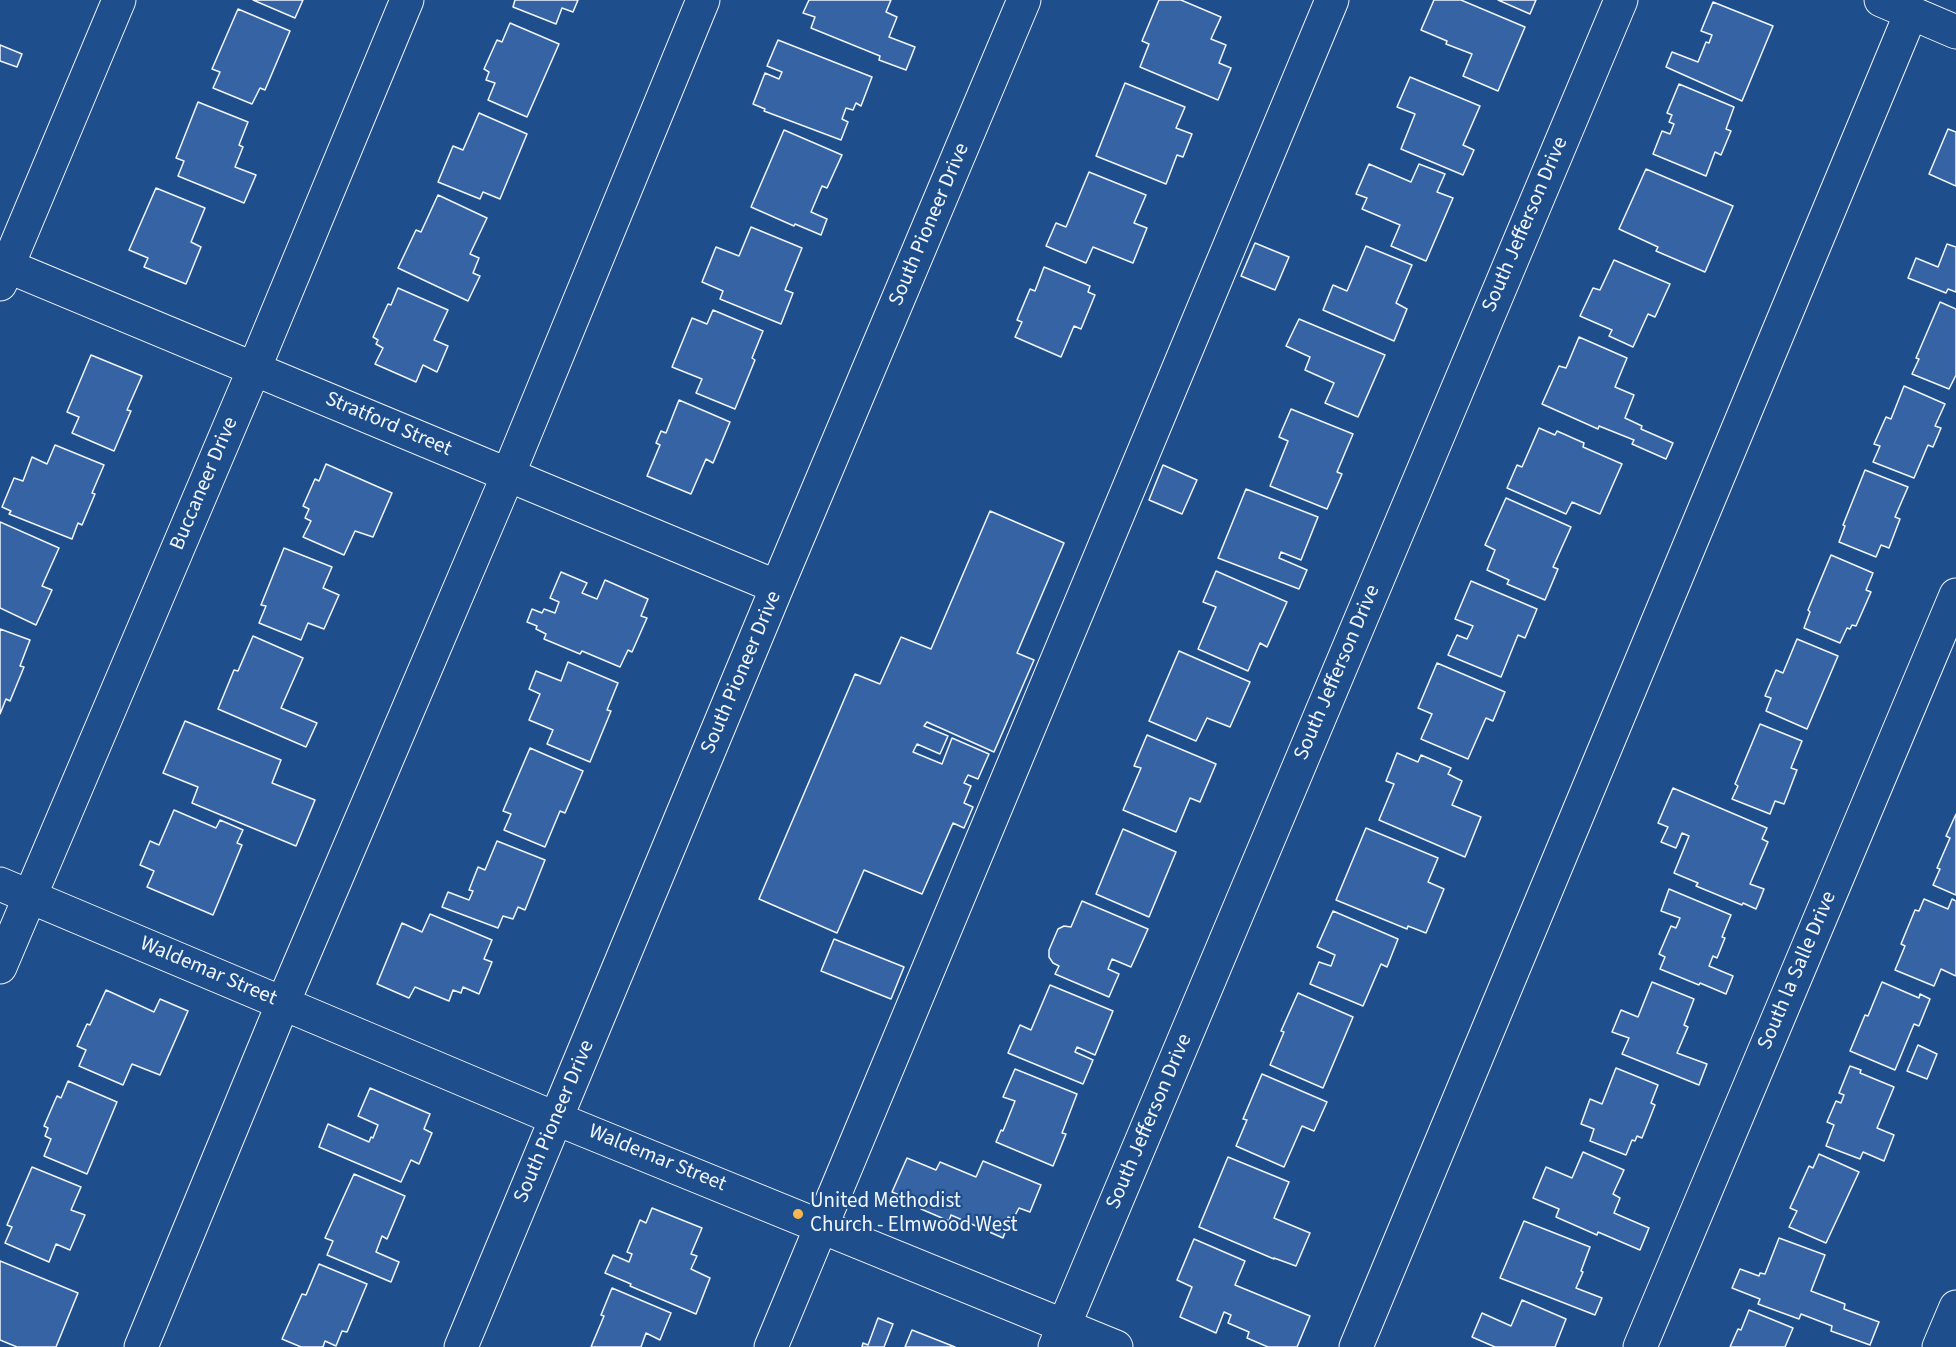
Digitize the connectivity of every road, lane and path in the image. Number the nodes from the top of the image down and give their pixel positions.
1 (119, 0) edge
2 (407, 0) edge
3 (703, 0) edge
4 (1024, 0) edge
5 (1332, 0) edge
6 (1621, 0) edge
7 (1881, 0) edge
8 (1911, 13) junction
9 (1956, 32) edge
10 (2, 271) edge
11 (254, 369) junction
12 (508, 475) junction
13 (777, 587) junction
14 (1956, 595) edge
15 (15, 890) edge
16 (0, 967) edge
17 (283, 1003) junction
18 (557, 1119) junction
19 (821, 1227) junction
20 (1956, 1307) edge
21 (1060, 1337) edge
22 (141, 1347) edge
23 (461, 1347) edge
24 (771, 1347) edge
25 (1116, 1347) edge
26 (1356, 1347) edge
27 (1640, 1347) edge
28 (1939, 1347) edge

1 - 10 street
2 - 11 street, Buccaneer Drive
3 - 12 street
4 - 13 street, South Pioneer Drive
5 - 19 street
6 - 21 street, South Jefferson Drive
7 - 8 street
8 - 9 street
8 - 26 street
10 - 11 street, Stratford Street
11 - 12 street, Stratford Street
11 - 15 street, Buccaneer Drive
12 - 13 street, Stratford Street
12 - 17 street
13 - 18 street, South Pioneer Drive
14 - 27 street, South la Salle Drive
15 - 16 street, Buccaneer Drive
15 - 17 street, Waldemar Street
17 - 18 street, Waldemar Street
17 - 22 street
18 - 19 street, Waldemar Street
18 - 23 street, South Pioneer Drive
19 - 21 street, Waldemar Street
19 - 24 street
20 - 28 street
21 - 25 street, Waldemar Street

